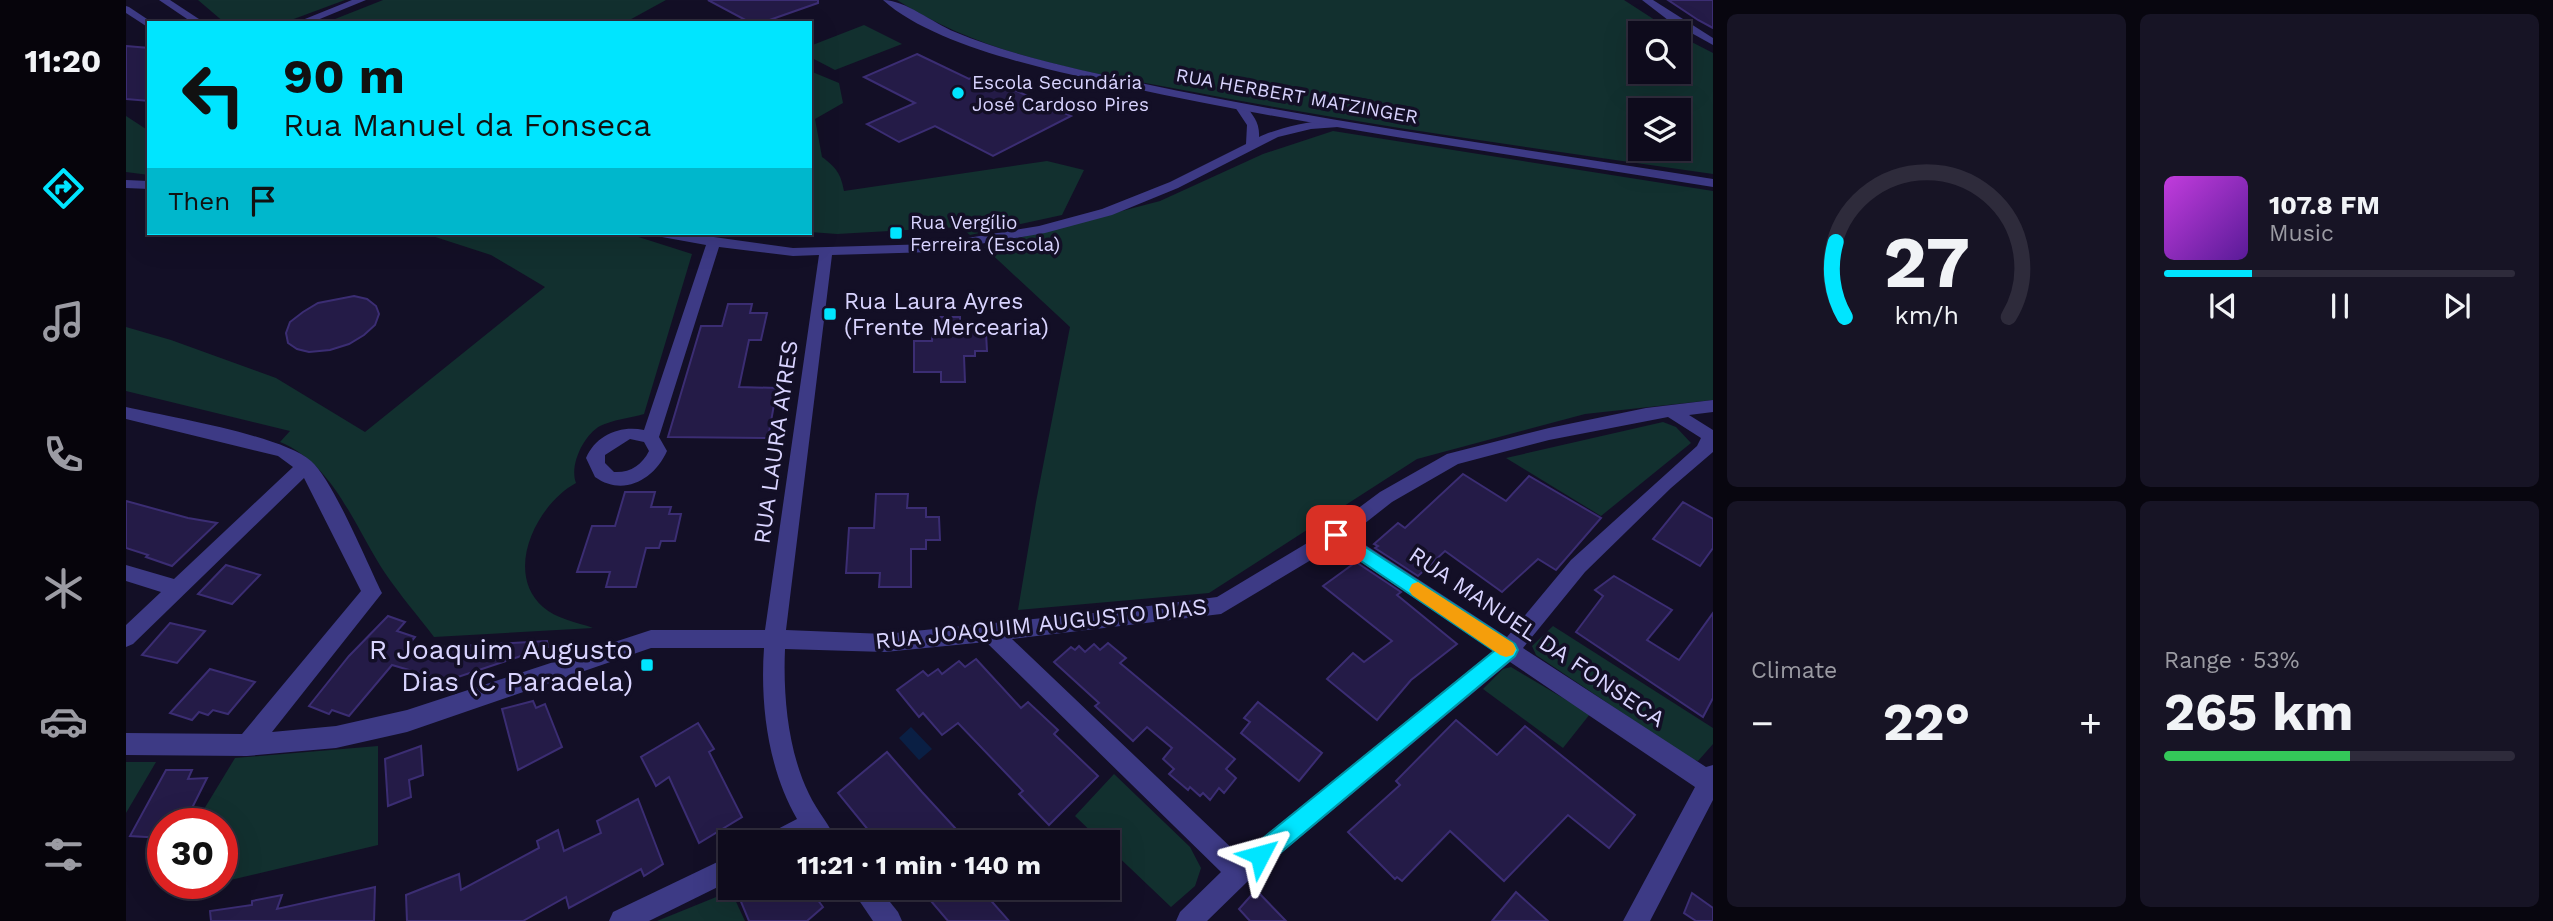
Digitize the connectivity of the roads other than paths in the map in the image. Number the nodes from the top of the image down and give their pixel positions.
1 (164, 0) edge
2 (361, 0) edge
3 (888, 0) edge
4 (1647, 0) edge
5 (126, 9) edge
6 (197, 21) edge
7 (305, 21) edge
8 (147, 23) edge
9 (1713, 42) edge
10 (1241, 107) junction
11 (1275, 114) junction
12 (1338, 124) junction
13 (1273, 134) junction
14 (1251, 146) junction
15 (1713, 183) edge
16 (126, 184) edge
17 (147, 185) edge
18 (672, 235) edge
19 (714, 243) junction
20 (826, 251) junction
21 (1713, 406) edge
22 (1671, 411) junction
23 (126, 413) edge
24 (650, 437) dead end
25 (1709, 446) edge
26 (305, 466) junction
27 (1336, 535) junction
28 (126, 573) edge
29 (177, 588) junction
30 (989, 631) junction
31 (126, 638) edge
32 (775, 639) junction
33 (1509, 650) junction
34 (126, 744) edge
35 (247, 745) junction
36 (1711, 779) edge
37 (817, 830) edge
38 (1239, 872) junction
39 (718, 874) edge
40 (872, 900) edge
41 (622, 921) edge
42 (889, 921) edge
43 (1189, 921) edge
44 (1636, 921) edge

1 - 6 street
2 - 7 street
3 - 10 street, RUA HERBERT MATZINGER
4 - 9 street
5 - 8 street
10 - 11 street, RUA HERBERT MATZINGER
10 - 14 street
11 - 12 street, RUA HERBERT MATZINGER
11 - 13 street
12 - 13 street
12 - 15 street, RUA HERBERT MATZINGER
13 - 14 street
14 - 20 street
16 - 17 street
18 - 19 street
19 - 20 street
19 - 24 street
20 - 32 street, RUA LAURA AYRES
21 - 22 street, RUA JOAQUIM AUGUSTO DIAS
22 - 25 street
22 - 27 street, RUA JOAQUIM AUGUSTO DIAS
23 - 26 street
25 - 33 street
26 - 29 street
26 - 35 street
27 - 30 street, RUA JOAQUIM AUGUSTO DIAS
27 - 33 street, RUA MANUEL DA FONSECA
28 - 29 street
29 - 31 street
30 - 32 street, RUA JOAQUIM AUGUSTO DIAS
30 - 38 street
32 - 35 street, RUA JOAQUIM AUGUSTO DIAS
32 - 37 street, RUA LAURA AYRES
33 - 36 street, RUA MANUEL DA FONSECA
33 - 38 street
34 - 35 street, RUA JOAQUIM AUGUSTO DIAS
36 - 44 street
38 - 43 street
39 - 41 street
40 - 42 street

